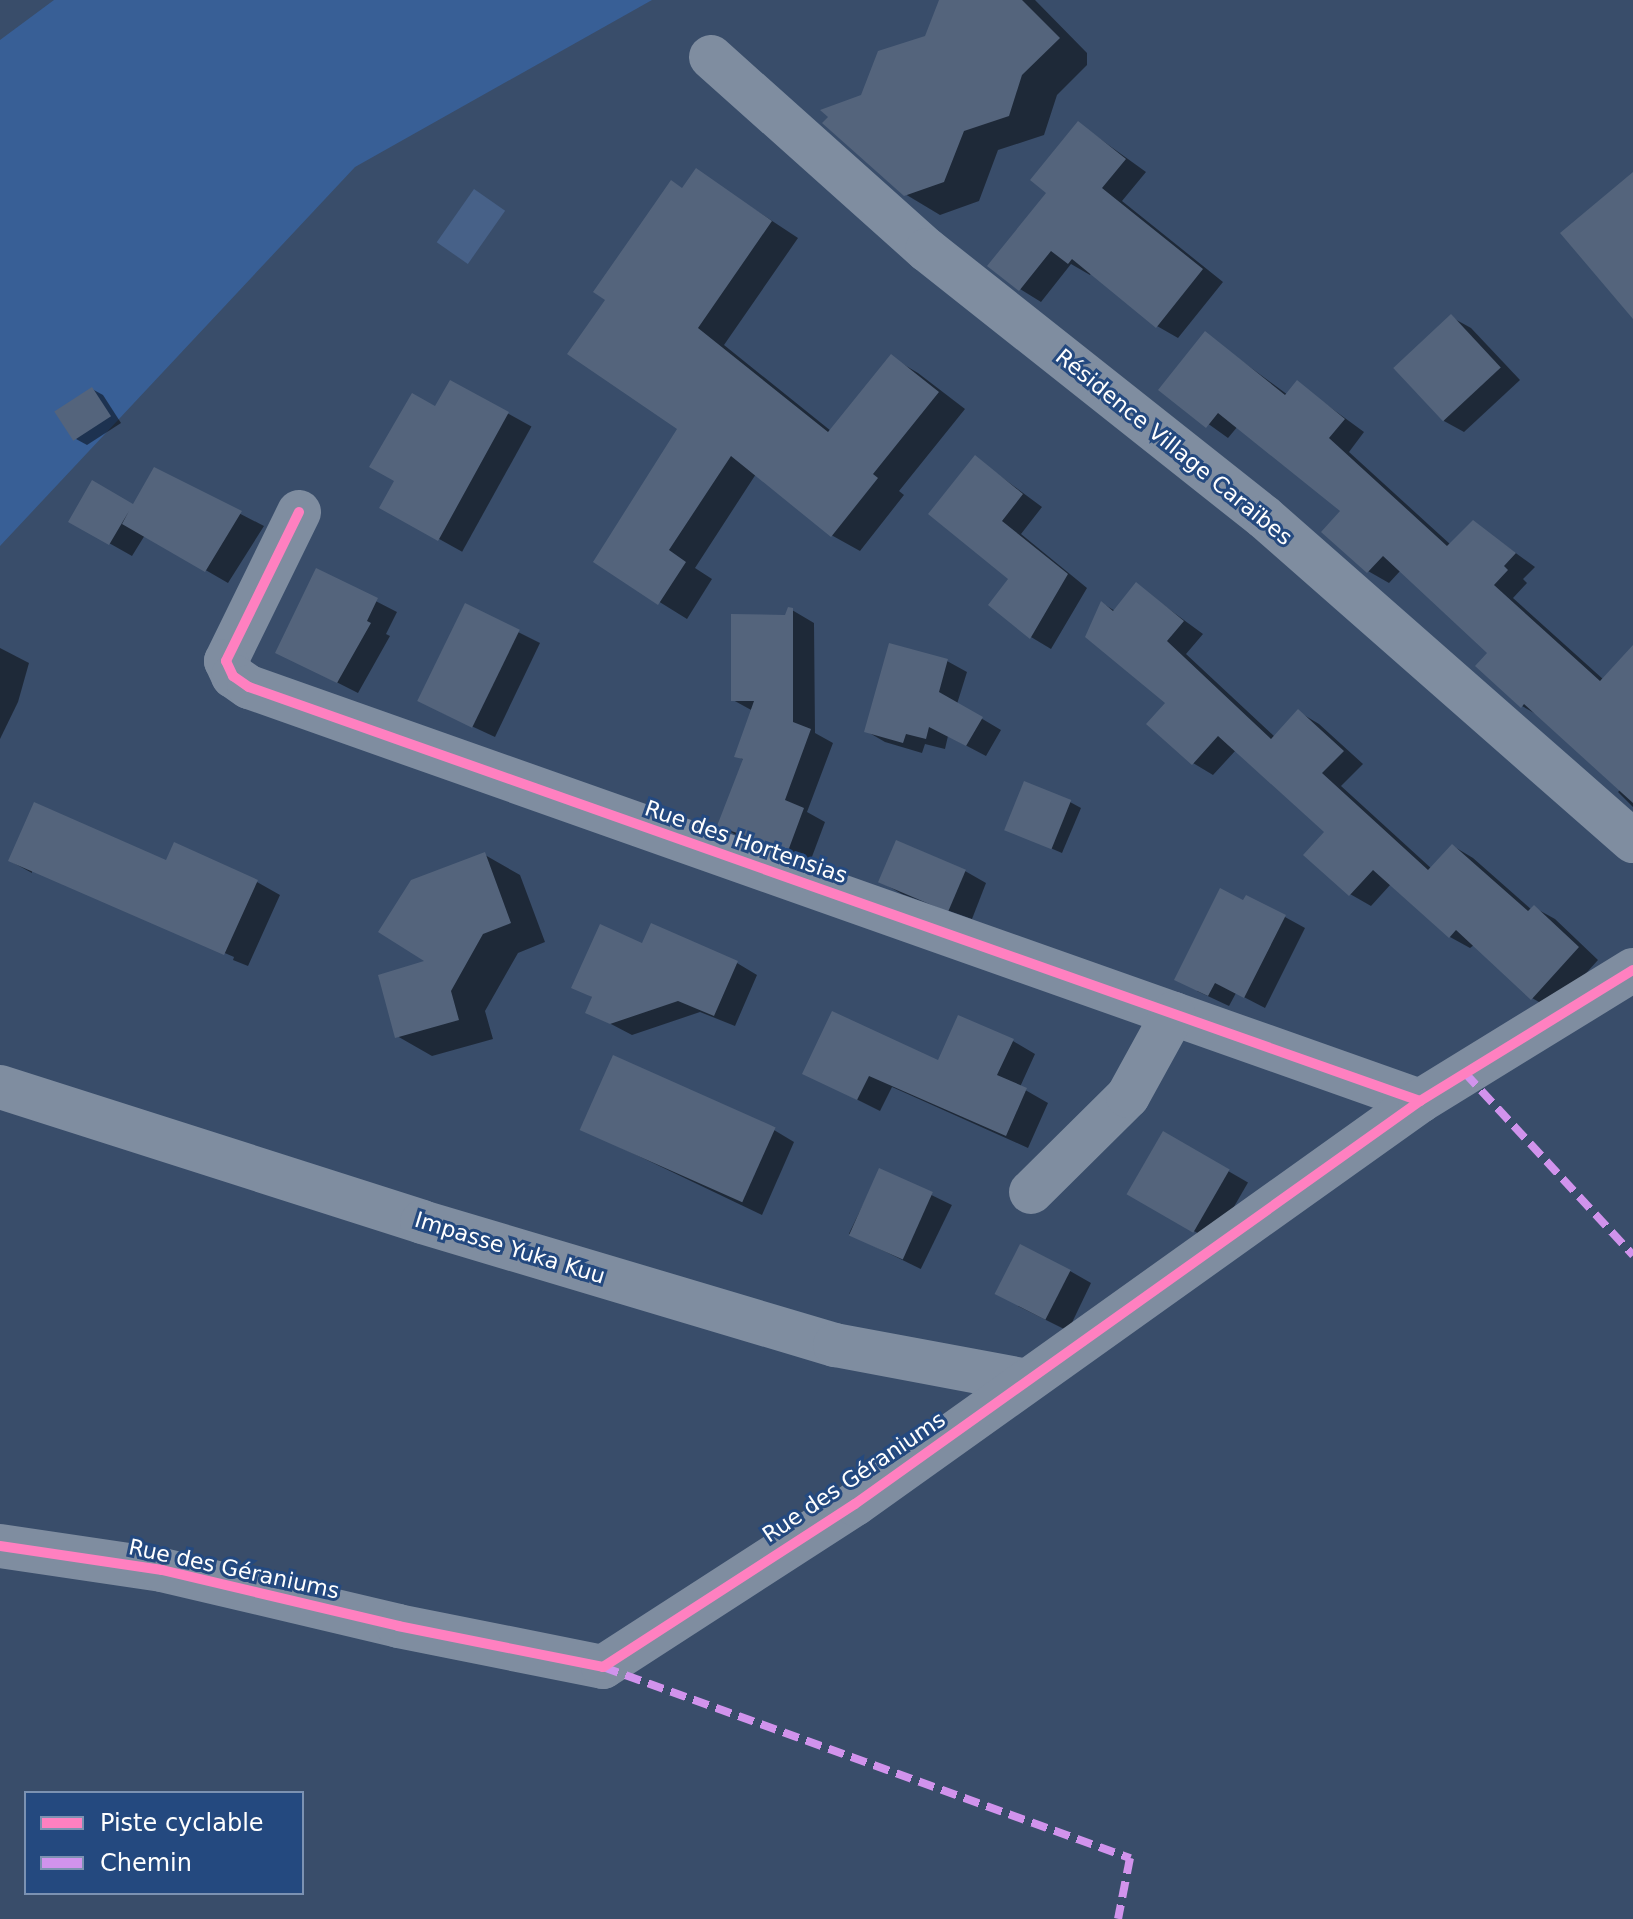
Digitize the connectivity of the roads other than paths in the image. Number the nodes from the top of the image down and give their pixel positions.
1 (711, 57) dead end
2 (299, 512) dead end
3 (1633, 841) edge
4 (1633, 970) edge
5 (1173, 1014) junction
6 (0, 1087) edge
7 (1420, 1101) junction
8 (1031, 1192) dead end
9 (1027, 1381) junction
10 (0, 1546) edge

1 - 3 street, Résidence Village Caraïbes
2 - 5 street, Rue des Hortensias
4 - 7 street, Rue des Géraniums
5 - 7 street, Rue des Hortensias
5 - 8 street
6 - 9 street, Impasse Yuka Kuu
7 - 9 street, Rue des Géraniums
9 - 10 street, Rue des Géraniums

